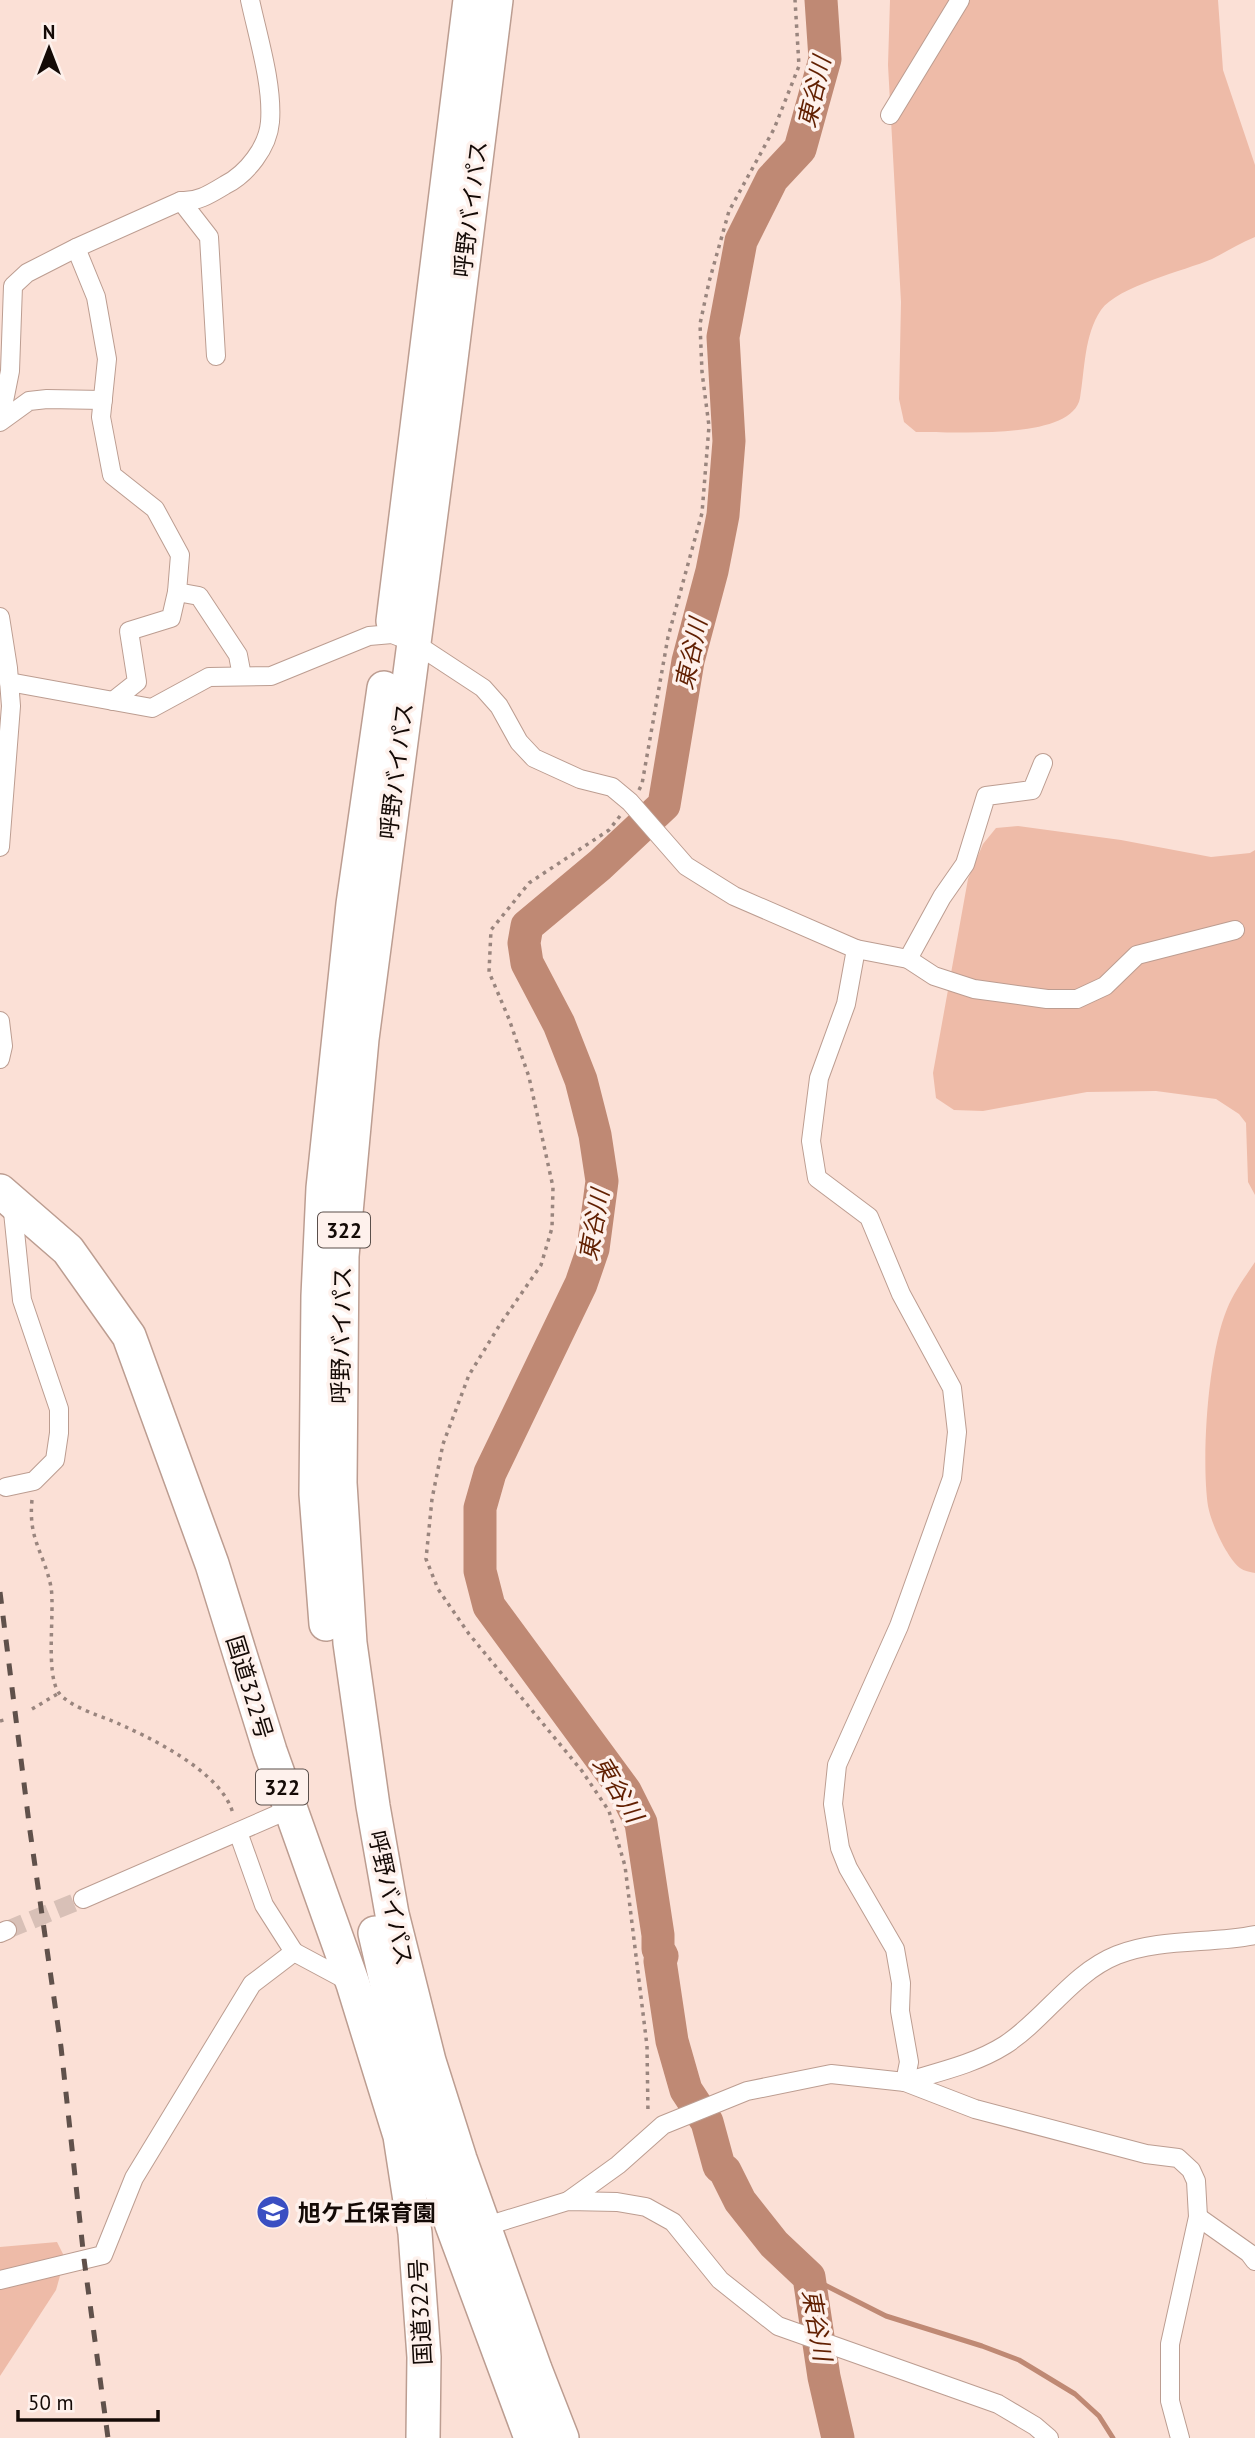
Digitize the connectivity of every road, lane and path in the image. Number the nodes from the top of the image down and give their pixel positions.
1 (250, 0) edge
2 (470, 0) edge
3 (496, 0) edge
4 (795, 0) edge
5 (960, 0) edge
6 (890, 115) dead end
7 (181, 201) junction
8 (76, 248) junction
9 (216, 356) dead end
10 (103, 400) junction
11 (0, 421) edge
12 (177, 592) junction
13 (0, 617) edge
14 (402, 638) junction
15 (242, 676) junction
16 (9, 682) junction
17 (113, 701) junction
18 (1043, 763) dead end
19 (630, 802) junction
20 (0, 847) edge
21 (1235, 930) dead end
22 (856, 949) junction
23 (908, 959) junction
24 (0, 1021) edge
25 (0, 1059) edge
26 (4, 1189) edge
27 (34, 1480) junction
28 (6, 1487) dead end
29 (59, 1693) junction
30 (32, 1709) dead end
31 (290, 1809) junction
32 (238, 1832) junction
33 (83, 1899) tunnel mouth
34 (1255, 1935) edge
35 (294, 1952) junction
36 (353, 1984) junction
37 (905, 2082) junction
38 (648, 2137) junction
39 (568, 2201) junction
40 (1198, 2217) junction
41 (468, 2226) junction
42 (1255, 2261) edge
43 (0, 2280) edge
44 (423, 2438) edge
45 (531, 2438) edge
46 (562, 2438) edge
47 (1049, 2438) edge
48 (1180, 2438) edge

1 - 7 street
2 - 14 highway, 呼野バイパス / 322
3 - 14 highway, 呼野バイパス / 322
4 - 19 path
5 - 6 street
7 - 8 street
7 - 9 street
8 - 10 street
8 - 11 street
10 - 11 street
10 - 12 street
12 - 15 street
12 - 17 street
13 - 16 street
14 - 15 street
14 - 19 street
14 - 41 highway, 呼野バイパス / 322
15 - 17 street
16 - 17 street
16 - 20 street
18 - 23 street
19 - 22 street
19 - 38 path
21 - 23 street
22 - 23 street
22 - 37 street
24 - 25 street
26 - 27 street
26 - 31 highway, 国道322号 / 322
27 - 28 street
27 - 29 path
29 - 30 path
29 - 32 path
31 - 32 street
31 - 36 highway, 国道322号 / 322
32 - 33 street
32 - 35 street
34 - 37 street
35 - 36 street
35 - 43 street
36 - 44 highway, 国道322号 / 322
37 - 38 street
37 - 40 street
38 - 39 street
39 - 41 street
39 - 47 street
40 - 42 street
40 - 48 street
41 - 45 highway, 呼野バイパス / 322
41 - 46 highway, 呼野バイパス / 322

